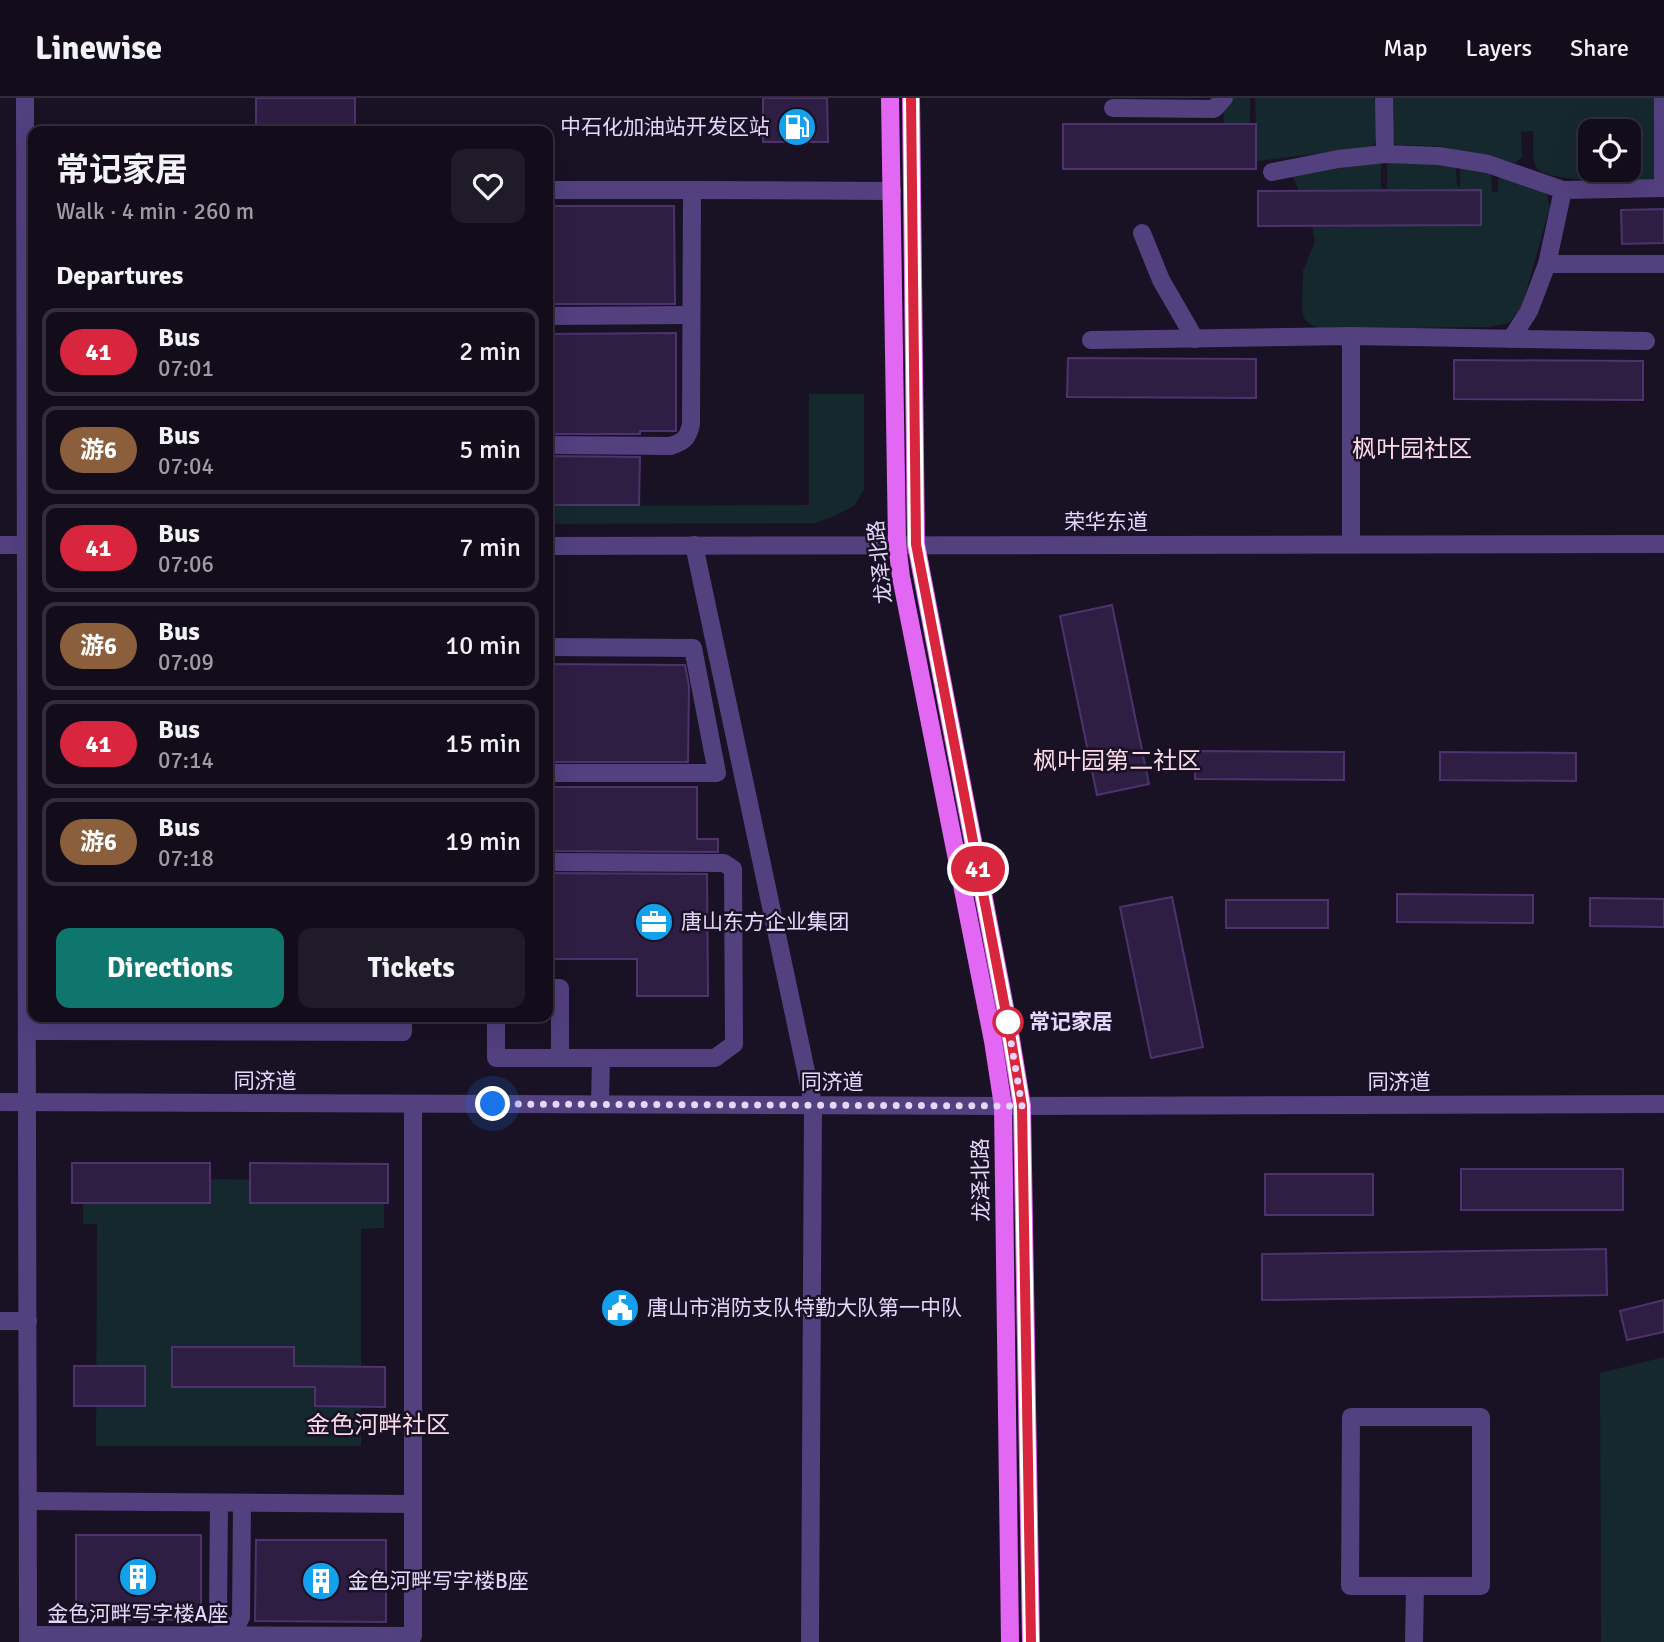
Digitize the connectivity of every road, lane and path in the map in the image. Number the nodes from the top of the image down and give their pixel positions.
1 (25, 98) edge
2 (890, 98) edge
3 (911, 98) edge
4 (1224, 98) edge
5 (1384, 98) edge
6 (1663, 98) edge
7 (1113, 108) dead end
8 (1385, 154) junction
9 (1272, 172) dead end
10 (1664, 188) edge
11 (553, 190) edge
12 (692, 190) junction
13 (1563, 190) junction
14 (892, 191) junction
15 (1142, 233) dead end
16 (1547, 264) junction
17 (1664, 264) edge
18 (691, 314) junction
19 (553, 316) edge
20 (1351, 336) junction
21 (1195, 338) junction
22 (1511, 339) junction
23 (1091, 340) dead end
24 (1646, 341) dead end
25 (28, 366) edge
26 (553, 445) edge
27 (897, 544) junction
28 (916, 544) junction
29 (1351, 544) junction
30 (1664, 544) edge
31 (0, 545) edge
32 (28, 545) edge
33 (694, 545) junction
34 (553, 546) edge
35 (553, 647) edge
36 (553, 773) edge
37 (553, 862) edge
38 (28, 869) edge
39 (553, 988) edge
40 (403, 1022) edge
41 (496, 1022) edge
42 (27, 1031) junction
43 (560, 1058) junction
44 (601, 1058) junction
45 (0, 1102) edge
46 (27, 1102) junction
47 (413, 1104) junction
48 (600, 1104) junction
49 (813, 1104) junction
50 (1664, 1104) edge
51 (1003, 1106) junction
52 (1022, 1106) junction
53 (0, 1321) edge
54 (27, 1321) junction
55 (28, 1502) junction
56 (219, 1503) junction
57 (242, 1503) junction
58 (412, 1504) junction
59 (1415, 1586) junction
60 (28, 1639) edge
61 (231, 1639) edge
62 (810, 1642) edge
63 (1010, 1642) edge
64 (1031, 1642) edge
65 (1414, 1642) edge

1 - 25 street
2 - 14 main road, 龙泽北路
3 - 28 main road, 龙泽北路
4 - 7 street
5 - 8 street
6 - 10 street
8 - 9 street
8 - 13 street
10 - 13 street
11 - 12 street
12 - 14 street
12 - 18 street
13 - 16 street
14 - 27 main road, 龙泽北路
15 - 21 street
16 - 17 street
16 - 22 street
18 - 19 street
18 - 26 street
20 - 21 street
20 - 22 street
20 - 29 street
21 - 23 street
22 - 24 street
27 - 28 street, 荣华东道
27 - 33 street, 荣华东道
27 - 51 main road, 龙泽北路
28 - 29 street, 荣华东道
28 - 52 main road, 龙泽北路
29 - 30 street, 荣华东道
31 - 32 street
33 - 34 street, 荣华东道
33 - 49 street
35 - 36 street
37 - 44 street
38 - 42 street
39 - 43 street
40 - 42 street
41 - 43 street
42 - 46 street
43 - 44 street
44 - 48 street
45 - 46 street, 同济道
46 - 47 street, 同济道
46 - 54 street
47 - 48 street, 同济道
47 - 58 street
48 - 49 street, 同济道
49 - 51 street, 同济道
49 - 62 street
50 - 52 street, 同济道
51 - 52 street, 同济道
51 - 63 main road, 龙泽北路
52 - 64 main road, 龙泽北路
53 - 54 street
54 - 55 street
55 - 56 street
55 - 60 street
56 - 57 street
56 - 61 street
57 - 58 street
57 - 61 street
58 - 61 street
59 - 59 street
59 - 65 street
60 - 61 street

